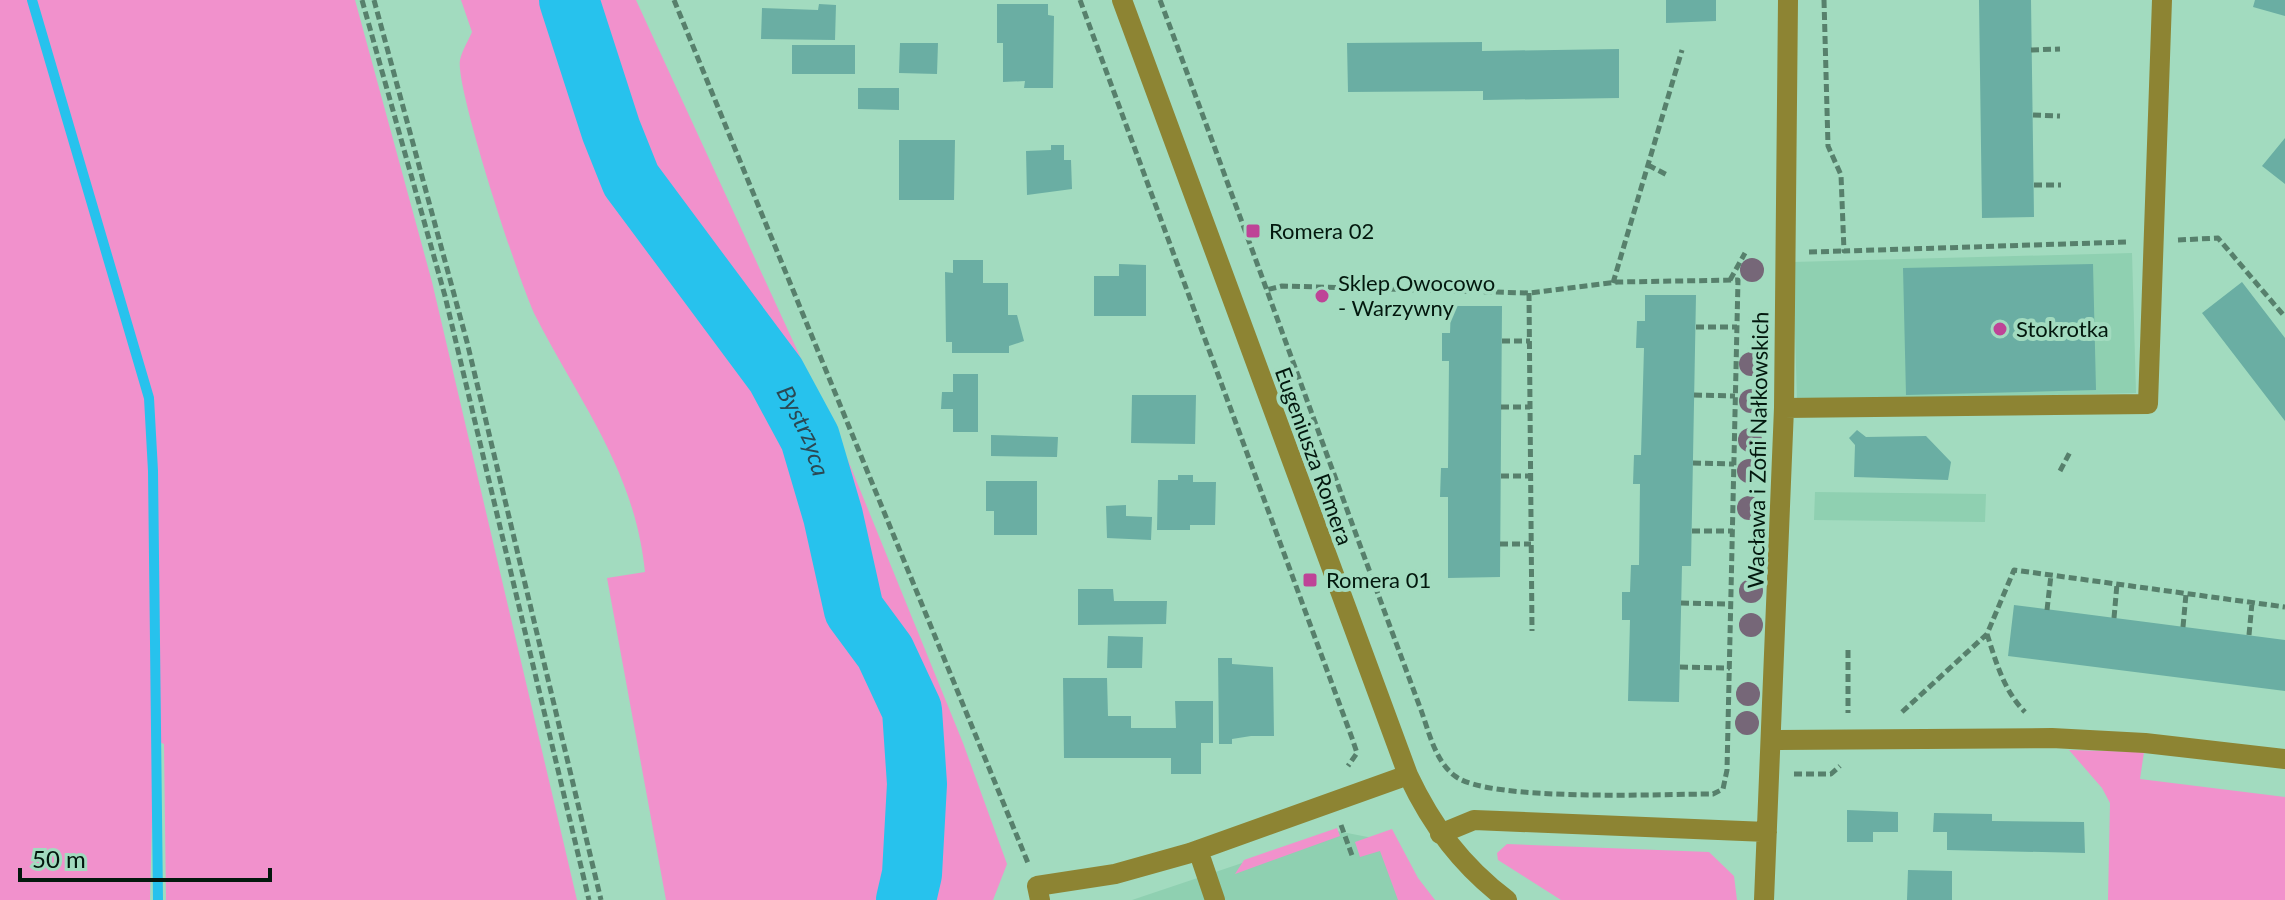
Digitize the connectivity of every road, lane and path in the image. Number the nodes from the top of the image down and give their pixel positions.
1 (362, 0) edge
2 (374, 0) edge
3 (674, 0) edge
4 (1080, 0) edge
5 (1122, 0) edge
6 (1160, 0) edge
7 (1788, 0) edge
8 (1824, 0) edge
9 (2162, 0) edge
10 (2060, 49) dead end
11 (1682, 50) dead end
12 (2031, 50) dead end
13 (2033, 115) dead end
14 (2060, 116) dead end
15 (1648, 165) junction
16 (1669, 176) dead end
17 (2034, 185) dead end
18 (2061, 185) dead end
19 (2154, 242) junction
20 (1844, 251) junction
21 (1799, 252) dead end
22 (1745, 253) dead end
23 (1730, 280) junction
24 (1613, 283) junction
25 (1266, 290) junction
26 (1529, 293) junction
27 (2285, 317) edge
28 (1696, 327) dead end
29 (1737, 327) junction
30 (1502, 341) dead end
31 (1530, 341) junction
32 (1694, 395) dead end
33 (1735, 396) junction
34 (1501, 407) dead end
35 (1530, 407) junction
36 (1784, 408) junction
37 (2070, 452) dead end
38 (1693, 463) dead end
39 (1734, 464) junction
40 (2060, 471) dead end
41 (1501, 476) dead end
42 (1531, 476) junction
43 (1692, 531) dead end
44 (1733, 531) junction
45 (1500, 544) dead end
46 (1531, 544) junction
47 (2051, 575) junction
48 (2117, 584) junction
49 (2186, 594) junction
50 (1681, 603) dead end
51 (2252, 603) junction
52 (1731, 604) junction
53 (2285, 607) edge
54 (2047, 610) dead end
55 (2114, 618) dead end
56 (2183, 627) dead end
57 (1532, 631) dead end
58 (1987, 634) junction
59 (2249, 635) dead end
60 (1848, 650) dead end
61 (1680, 667) dead end
62 (1730, 668) junction
63 (2027, 713) dead end
64 (1861, 715) dead end
65 (1872, 739) junction
66 (1772, 740) junction
67 (2285, 759) edge
68 (1348, 766) dead end
69 (1408, 775) junction
70 (1340, 823) dead end
71 (1767, 832) junction
72 (1440, 834) junction
73 (1198, 850) junction
74 (1353, 858) dead end
75 (1039, 893) edge
76 (589, 900) edge
77 (601, 900) edge
78 (1215, 900) edge
79 (1507, 900) edge
80 (1764, 900) edge

1 - 76 path
2 - 77 path
3 - 75 path
4 - 68 path
5 - 69 street, Eugeniusza Romera
6 - 25 path
7 - 36 street, Wacława i Zofii Nałkowskich
8 - 20 path
9 - 19 street
10 - 12 path
11 - 15 path
13 - 14 path
15 - 16 path
15 - 24 path
17 - 18 path
19 - 20 path
19 - 27 path
19 - 36 street
20 - 21 path
22 - 23 path
23 - 24 path
23 - 29 path
24 - 26 path
25 - 26 path
25 - 62 path
26 - 31 path
28 - 29 path
29 - 33 path
30 - 31 path
31 - 35 path
32 - 33 path
33 - 39 path
34 - 35 path
35 - 42 path
36 - 66 street, Wacława i Zofii Nałkowskich
37 - 40 path
38 - 39 path
39 - 44 path
41 - 42 path
42 - 46 path
43 - 44 path
44 - 52 path
45 - 46 path
46 - 57 path
47 - 48 path
47 - 54 path
47 - 58 path
48 - 49 path
48 - 55 path
49 - 51 path
49 - 56 path
50 - 52 path
51 - 53 path
51 - 59 path
52 - 62 path
58 - 63 path
58 - 65 path
60 - 64 path
61 - 62 path
65 - 66 street
65 - 67 street
66 - 71 street, Wacława i Zofii Nałkowskich
69 - 72 street, Eugeniusza Romera
69 - 73 street
70 - 74 path
71 - 72 street
71 - 80 street, Wacława i Zofii Nałkowskich
72 - 79 street, Eugeniusza Romera
73 - 75 street
73 - 78 street

